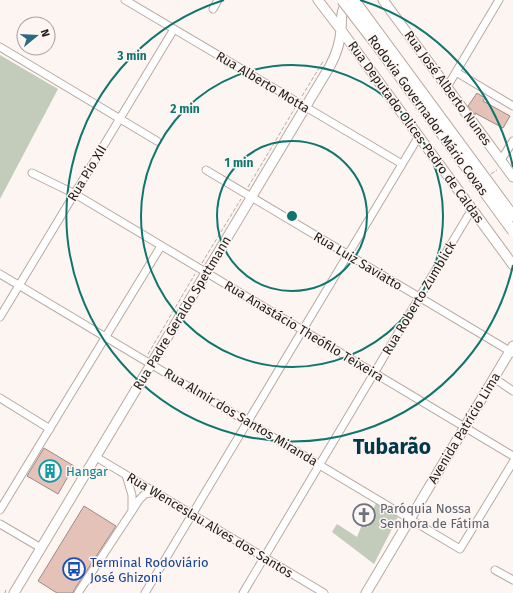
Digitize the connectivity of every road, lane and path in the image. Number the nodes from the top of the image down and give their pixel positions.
1 (125, 0) edge
2 (218, 0) edge
3 (318, 0) edge
4 (342, 0) edge
5 (348, 0) edge
6 (354, 0) edge
7 (383, 0) edge
8 (499, 0) edge
9 (213, 9) dead end
10 (174, 29) junction
11 (341, 30) junction
12 (0, 47) edge
13 (326, 56) dead end
14 (456, 72) junction
15 (447, 87) junction
16 (302, 105) junction
17 (513, 106) edge
18 (120, 119) junction
19 (418, 136) junction
20 (513, 140) edge
21 (157, 141) dead end
22 (501, 160) junction
23 (402, 164) junction
24 (206, 170) dead end
25 (32, 173) dead end
26 (513, 177) edge
27 (75, 194) junction
28 (248, 195) junction
29 (472, 209) junction
30 (513, 216) edge
31 (513, 231) edge
32 (162, 246) junction
33 (348, 254) junction
34 (513, 266) edge
35 (203, 270) junction
36 (0, 274) edge
37 (19, 285) junction
38 (419, 297) junction
39 (0, 317) edge
40 (302, 330) junction
41 (106, 337) junction
42 (512, 350) edge
43 (148, 362) junction
44 (374, 373) junction
45 (494, 378) junction
46 (513, 391) edge
47 (0, 398) edge
48 (248, 422) junction
49 (465, 427) junction
50 (50, 429) junction
51 (513, 456) edge
52 (96, 457) junction
53 (513, 462) edge
54 (320, 465) junction
55 (126, 475) junction
56 (155, 492) junction
57 (0, 510) edge
58 (132, 511) junction
59 (192, 514) junction
60 (410, 519) junction
61 (0, 524) edge
62 (41, 548) junction
63 (264, 557) junction
64 (495, 570) dead end
65 (513, 580) edge
66 (11, 590) edge
67 (4, 593) edge
68 (78, 593) edge
69 (145, 593) edge
70 (243, 593) edge
71 (324, 593) edge
72 (366, 593) edge

1 - 10 street, Rua Alberto Motta
2 - 9 street
3 - 11 main road, Rua Deputado Olices Pedro de Caldas
4 - 31 highway, Rodovia Governador Mário Covas, bridge
5 - 11 main road, Rua Padre Geraldo Spettmann
6 - 30 highway, Rodovia Governador Mário Covas, bridge
7 - 15 main road, Rua José Alberto Nunes
8 - 14 street
10 - 16 street, Rua Alberto Motta
10 - 18 street, Rua Pio XII
11 - 16 main road, Rua Padre Geraldo Spettmann
11 - 19 main road, Rua Deputado Olices Pedro de Caldas
12 - 18 street
13 - 16 path
14 - 15 street
14 - 17 street
15 - 22 main road, Rua José Alberto Nunes
16 - 23 street, Rua Alberto Motta
16 - 28 main road, Rua Padre Geraldo Spettmann
16 - 28 path
18 - 21 street
18 - 27 street, Rua Pio XII
19 - 23 street
19 - 29 main road, Rua Deputado Olices Pedro de Caldas
20 - 22 street
22 - 26 main road, Rua José Alberto Nunes
23 - 33 street
24 - 28 street, Rua Luiz Saviatto
25 - 27 street, Rua Anastácio Theófilo Teixeira
27 - 32 street, Rua Anastácio Theófilo Teixeira
27 - 37 street, Rua Pio XII
28 - 33 street, Rua Luiz Saviatto
28 - 35 main road, Rua Padre Geraldo Spettmann
28 - 35 path
29 - 34 main road, Rua Deputado Olices Pedro de Caldas
29 - 38 street, Rua Roberto Zumblick
32 - 35 street, Rua Anastácio Theófilo Teixeira
32 - 41 street
33 - 38 street, Rua Luiz Saviatto
33 - 40 street
35 - 40 street, Rua Anastácio Theófilo Teixeira
35 - 43 main road, Rua Padre Geraldo Spettmann
35 - 43 path
36 - 37 street, Rua Almir dos Santos Miranda
37 - 39 street, Rua Pio XII
37 - 41 street, Rua Almir dos Santos Miranda
38 - 42 street, Rua Luiz Saviatto
38 - 44 street, Rua Roberto Zumblick
40 - 44 street, Rua Anastácio Theófilo Teixeira
40 - 48 street
41 - 43 street, Rua Almir dos Santos Miranda
41 - 50 street
42 - 45 main road, Avenida Patrício Lima
43 - 48 street, Rua Almir dos Santos Miranda
43 - 52 main road, Rua Padre Geraldo Spettmann
44 - 49 street, Rua Anastácio Theófilo Teixeira
44 - 54 street, Rua Roberto Zumblick
45 - 46 street
45 - 49 main road, Avenida Patrício Lima
47 - 50 street
48 - 54 street, Rua Almir dos Santos Miranda
48 - 59 street
49 - 51 street, Rua Anastácio Theófilo Teixeira
49 - 60 main road, Avenida Patrício Lima
50 - 57 street
52 - 55 street, Rua Wenceslau Alves dos Santos
52 - 62 main road, Rua Padre Geraldo Spettmann
53 - 60 street, Rua Almir dos Santos Miranda
54 - 60 street, Rua Almir dos Santos Miranda
54 - 63 street, Rua Roberto Zumblick
55 - 56 street, Rua Wenceslau Alves dos Santos
55 - 58 street
56 - 58 street
56 - 59 street, Rua Wenceslau Alves dos Santos
58 - 68 street
59 - 63 street, Rua Wenceslau Alves dos Santos
59 - 69 street
60 - 72 main road, Avenida Patrício Lima
61 - 62 street
62 - 66 main road, Rua Padre Geraldo Spettmann
63 - 70 street, Rua Roberto Zumblick
63 - 71 street, Rua Wenceslau Alves dos Santos
64 - 65 street
66 - 67 path

